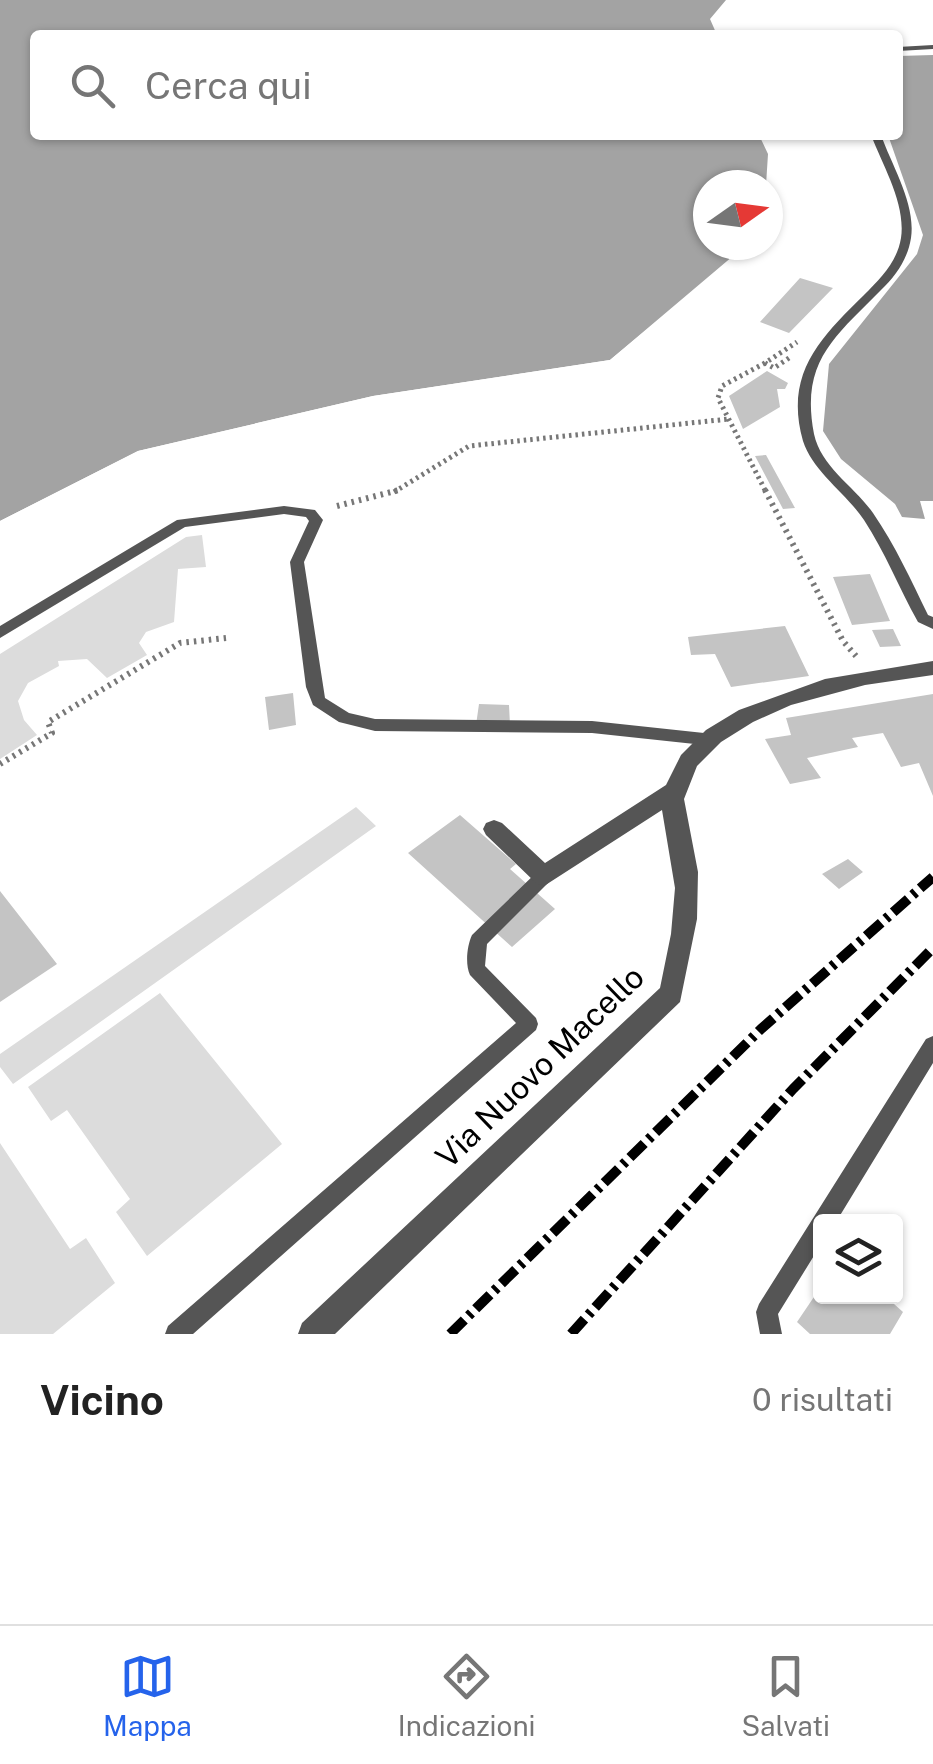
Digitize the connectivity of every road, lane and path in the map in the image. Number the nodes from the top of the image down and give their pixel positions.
1 (933, 47) edge
2 (903, 49) edge
3 (878, 140) edge
4 (799, 341) dead end
5 (765, 363) junction
6 (774, 368) dead end
7 (729, 419) junction
8 (310, 513) junction
9 (933, 624) edge
10 (0, 634) edge
11 (226, 638) dead end
12 (933, 668) edge
13 (872, 674) junction
14 (704, 739) junction
15 (0, 764) edge
16 (674, 790) junction
17 (494, 829) dead end
18 (544, 876) junction
19 (933, 1045) edge
20 (828, 1214) edge
21 (813, 1239) edge
22 (176, 1334) edge
23 (313, 1334) edge
24 (771, 1334) edge

1 - 2 lane
3 - 9 lane
4 - 5 path
5 - 6 path
5 - 7 path
7 - 8 path
7 - 13 path
8 - 10 lane
8 - 14 lane
11 - 15 path
12 - 13 street
13 - 14 street
14 - 16 street
16 - 18 street
16 - 23 street, Via Nuovo Macello
17 - 18 street
18 - 22 lane
19 - 20 lane
21 - 24 lane

